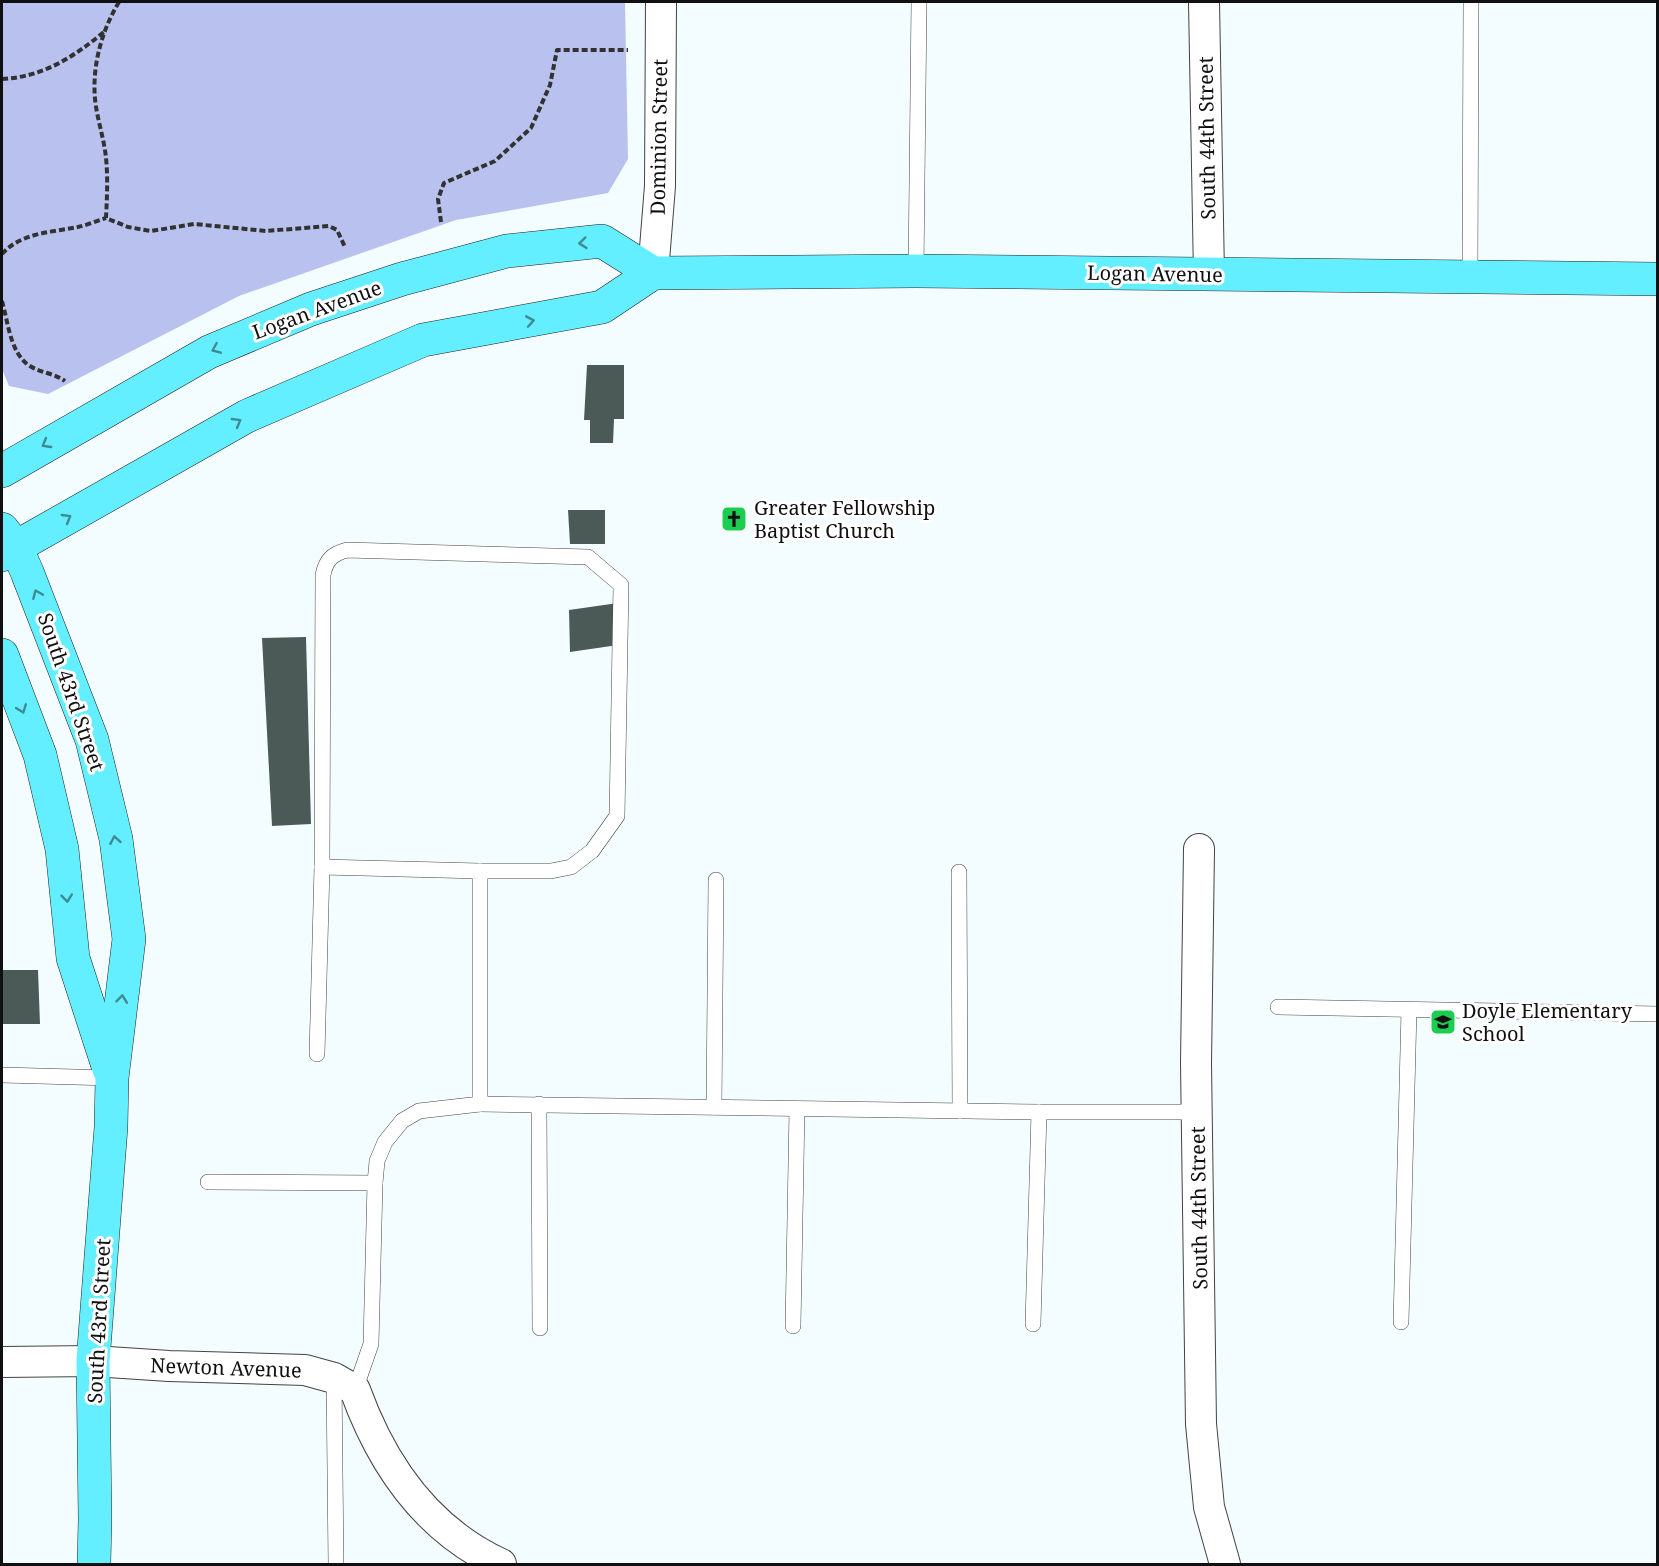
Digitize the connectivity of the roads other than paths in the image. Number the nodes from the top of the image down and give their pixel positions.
1 (661, 2) edge
2 (919, 2) edge
3 (1204, 2) edge
4 (1471, 2) edge
5 (916, 271) junction
6 (653, 273) junction
7 (1209, 275) junction
8 (1470, 277) junction
9 (1658, 279) edge
10 (2, 471) edge
11 (6, 544) edge
12 (2, 655) edge
13 (1199, 849) dead end
14 (322, 867) junction
15 (480, 871) junction
16 (959, 872) dead end
17 (716, 880) dead end
18 (1278, 1007) dead end
19 (1408, 1010) junction
20 (1658, 1014) edge
21 (317, 1054) dead end
22 (2, 1075) edge
23 (112, 1078) junction
24 (480, 1104) junction
25 (538, 1104) junction
26 (714, 1107) junction
27 (797, 1109) junction
28 (960, 1111) junction
29 (1039, 1112) junction
30 (1198, 1112) junction
31 (208, 1182) dead end
32 (375, 1183) junction
33 (1401, 1322) dead end
34 (1033, 1324) dead end
35 (793, 1326) dead end
36 (540, 1329) dead end
37 (93, 1361) junction
38 (2, 1362) edge
39 (345, 1384) junction
40 (94, 1564) edge
41 (336, 1564) edge
42 (501, 1564) edge
43 (1226, 1564) edge

1 - 6 street, Dominion Street
2 - 5 lane
3 - 7 street, South 44th Street
4 - 8 lane
5 - 6 main road, Logan Avenue
5 - 7 main road, Logan Avenue
6 -> 10 main road, Logan Avenue
11 -> 6 main road
7 - 8 main road, Logan Avenue
8 - 9 main road, Logan Avenue
23 -> 11 main road, South 43rd Street
12 -> 23 main road, South 43rd Street
13 - 30 street, South 44th Street
14 - 15 lane
14 - 15 lane
14 - 21 lane
15 - 24 lane
16 - 28 lane
17 - 26 lane
18 - 19 lane
19 - 20 lane
19 - 33 lane
22 - 23 lane
23 - 37 main road, South 43rd Street
24 - 25 lane
24 - 32 lane
25 - 26 lane
25 - 36 lane
26 - 27 lane
27 - 28 lane
27 - 35 lane
28 - 29 lane
29 - 30 lane
29 - 34 lane
30 - 43 street, South 44th Street
31 - 32 lane
32 - 39 lane
37 - 38 street, Newton Avenue
37 - 39 street, Newton Avenue
37 - 40 main road, South 43rd Street
39 - 41 lane
39 - 42 street

